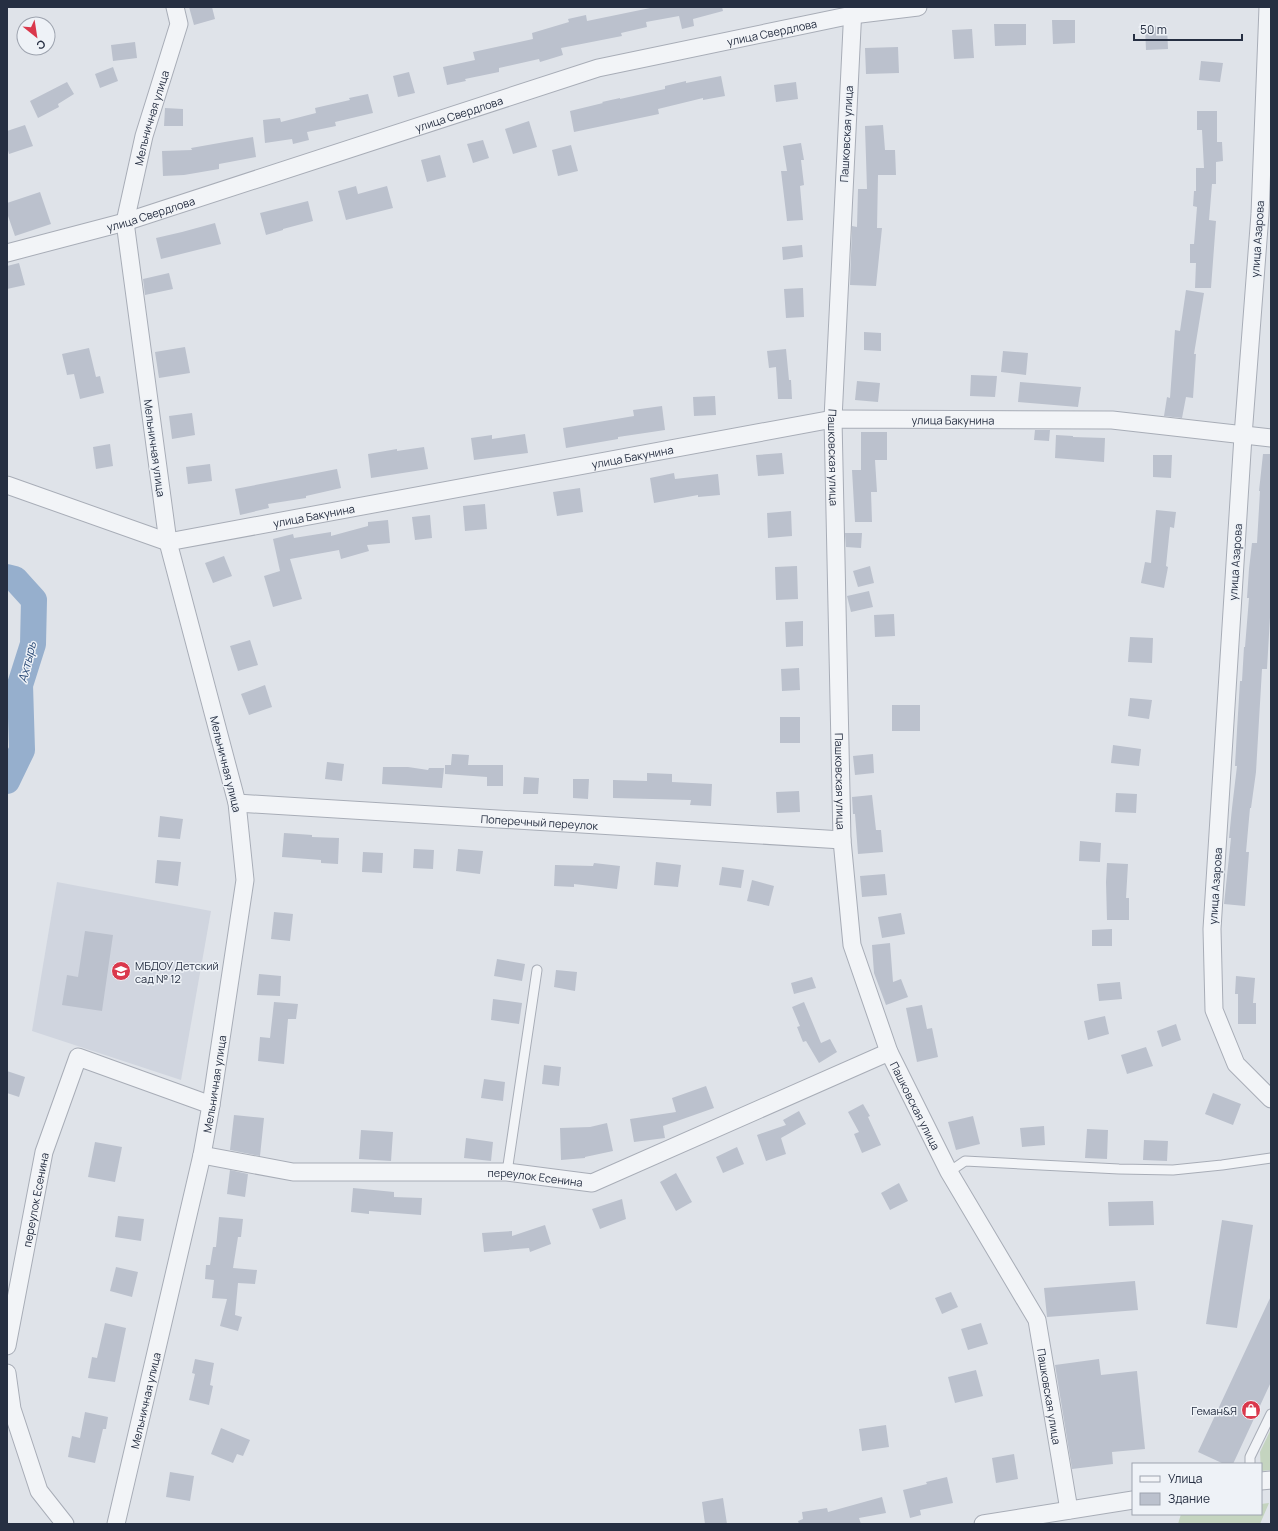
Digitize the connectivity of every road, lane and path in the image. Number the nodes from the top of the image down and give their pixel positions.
1 (175, 7) edge
2 (918, 7) edge
3 (1268, 7) edge
4 (852, 11) edge
5 (125, 222) junction
6 (7, 254) edge
7 (833, 419) junction
8 (1243, 436) junction
9 (1271, 438) edge
10 (7, 485) edge
11 (168, 542) junction
12 (237, 803) junction
13 (842, 840) junction
14 (537, 970) dead end
15 (889, 1052) junction
16 (1271, 1099) edge
17 (211, 1105) junction
18 (202, 1155) junction
19 (1271, 1158) edge
20 (507, 1172) junction
21 (949, 1172) junction
22 (7, 1346) edge
23 (7, 1373) edge
24 (1271, 1414) edge
25 (1250, 1463) edge
26 (1132, 1500) edge
27 (1069, 1510) junction
28 (65, 1524) edge
29 (116, 1524) edge
30 (982, 1524) edge

1 - 5 street, Мельничная улица
2 - 4 street, улица Свердлова
3 - 8 street, улица Азарова
4 - 5 street, улица Свердлова
4 - 7 street, Пашковская улица
5 - 6 street, улица Свердлова
5 - 11 street, Мельничная улица
7 - 8 street, улица Бакунина
7 - 11 street, улица Бакунина
7 - 13 street, Пашковская улица
8 - 9 street, улица Бакунина
8 - 16 street, улица Азарова
10 - 11 street, улица Бакунина
11 - 12 street, Мельничная улица
12 - 13 street, Поперечный переулок
12 - 17 street, Мельничная улица
13 - 15 street, Пашковская улица
14 - 20 lane
15 - 20 street, переулок Есенина
15 - 21 street, Пашковская улица
17 - 18 street, Мельничная улица
17 - 22 street, переулок Есенина
18 - 20 street, переулок Есенина
18 - 29 street, Мельничная улица
19 - 21 lane
21 - 27 street, Пашковская улица
23 - 28 street
24 - 25 lane
26 - 27 street
27 - 30 street

